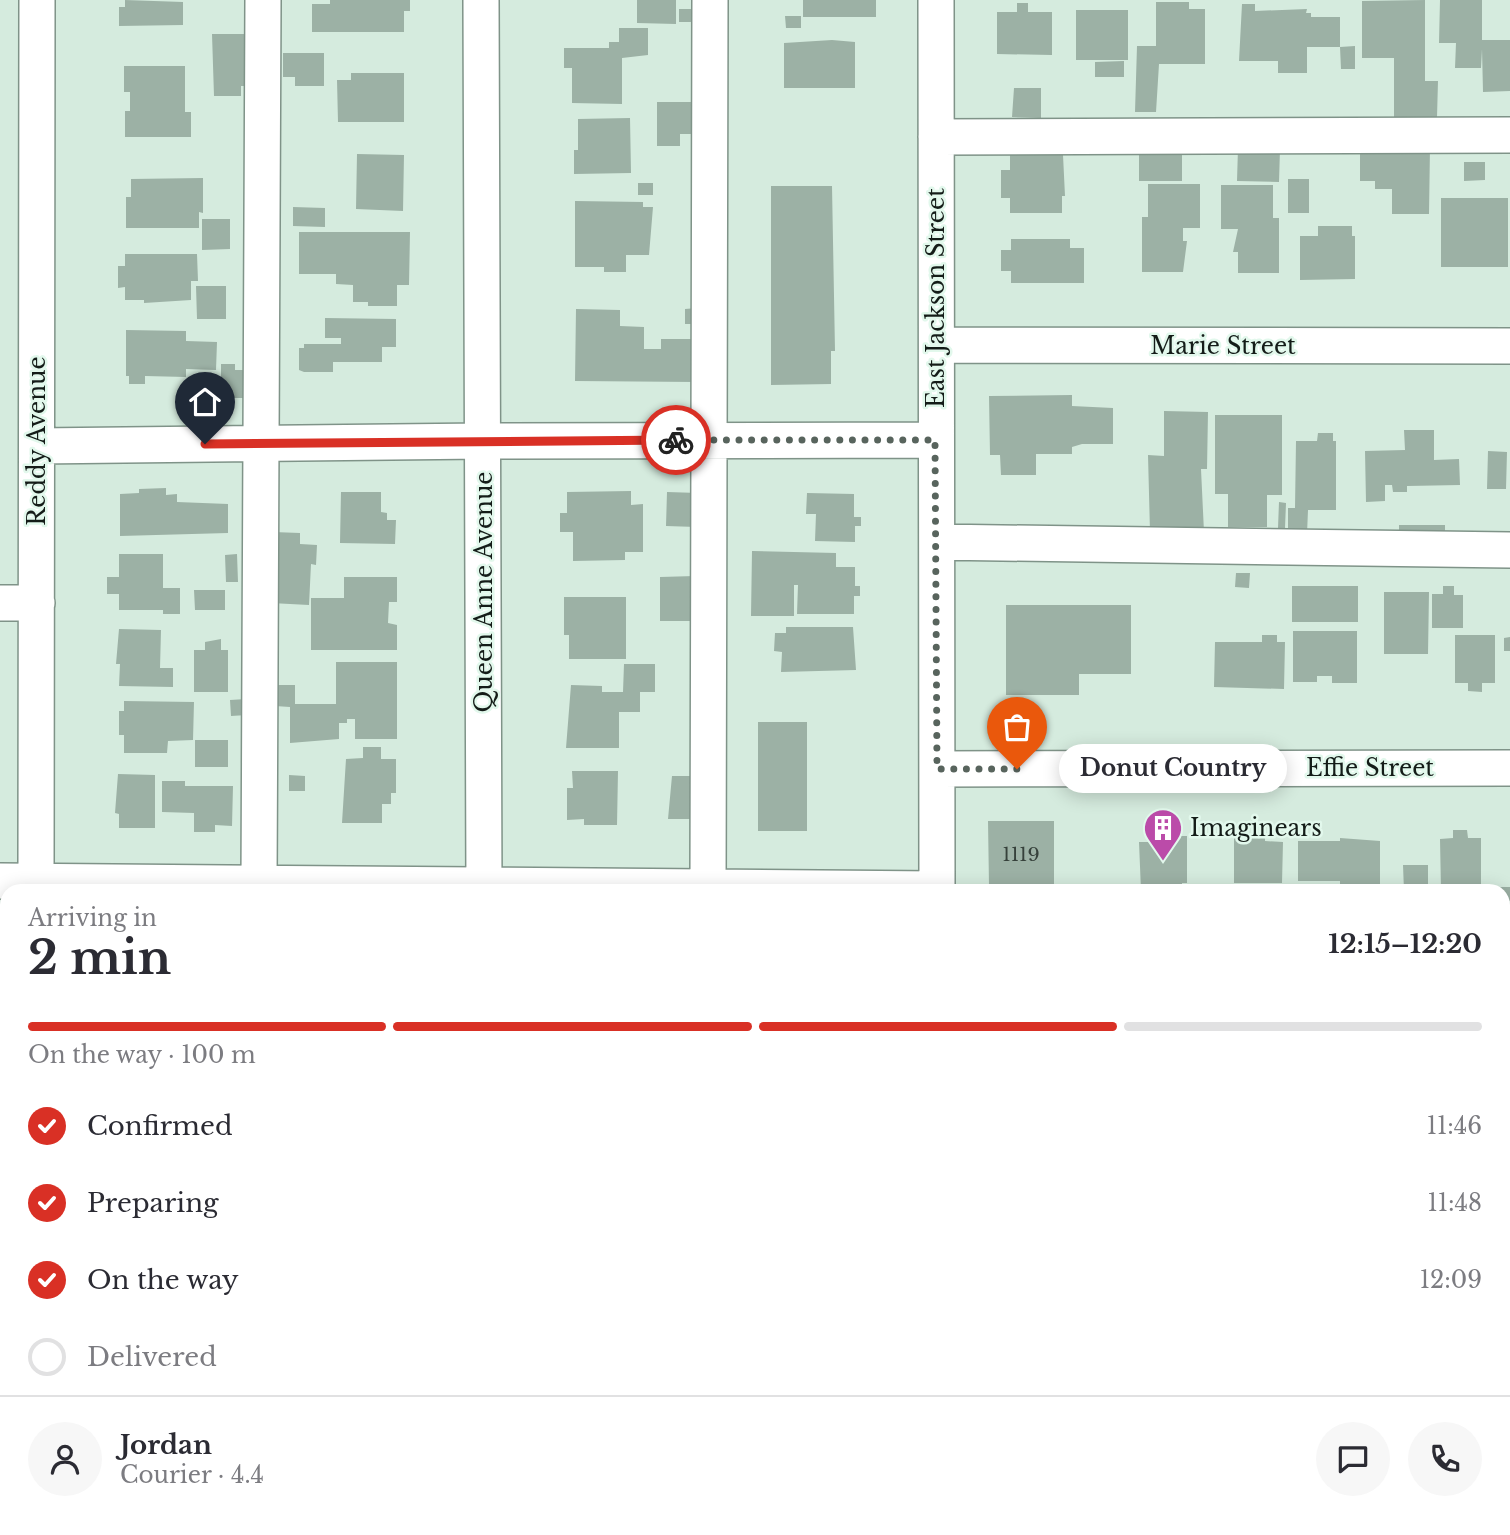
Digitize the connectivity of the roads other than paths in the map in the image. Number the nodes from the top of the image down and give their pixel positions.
1 (37, 0) edge
2 (264, 0) edge
3 (481, 0) edge
4 (710, 0) edge
5 (936, 0) edge
6 (1510, 135) edge
7 (936, 137) junction
8 (937, 345) junction
9 (1510, 346) edge
10 (708, 440) junction
11 (935, 440) junction
12 (483, 441) junction
13 (261, 444) junction
14 (37, 446) junction
15 (937, 542) junction
16 (1510, 550) edge
17 (0, 603) edge
18 (37, 603) junction
19 (1510, 768) edge
20 (937, 769) junction
21 (0, 881) edge
22 (36, 881) junction
23 (259, 883) junction
24 (304, 884) edge
25 (484, 884) edge
26 (708, 884) edge
27 (937, 884) edge

1 - 14 street, Reddy Avenue
2 - 13 street
3 - 12 street, Queen Anne Avenue
4 - 10 street
5 - 7 street, East Jackson Street
6 - 7 street
7 - 8 street, East Jackson Street
8 - 9 street, Marie Street
8 - 11 street, East Jackson Street
10 - 11 street
10 - 12 street
10 - 26 street
11 - 15 street, East Jackson Street
12 - 13 street
12 - 25 street, Queen Anne Avenue
13 - 14 street
13 - 23 street
14 - 18 street, Reddy Avenue
15 - 16 street
15 - 20 street, East Jackson Street
17 - 18 street
18 - 22 street, Reddy Avenue
19 - 20 street, Effie Street
20 - 27 street, East Jackson Street
21 - 22 street
22 - 23 street
23 - 24 street

